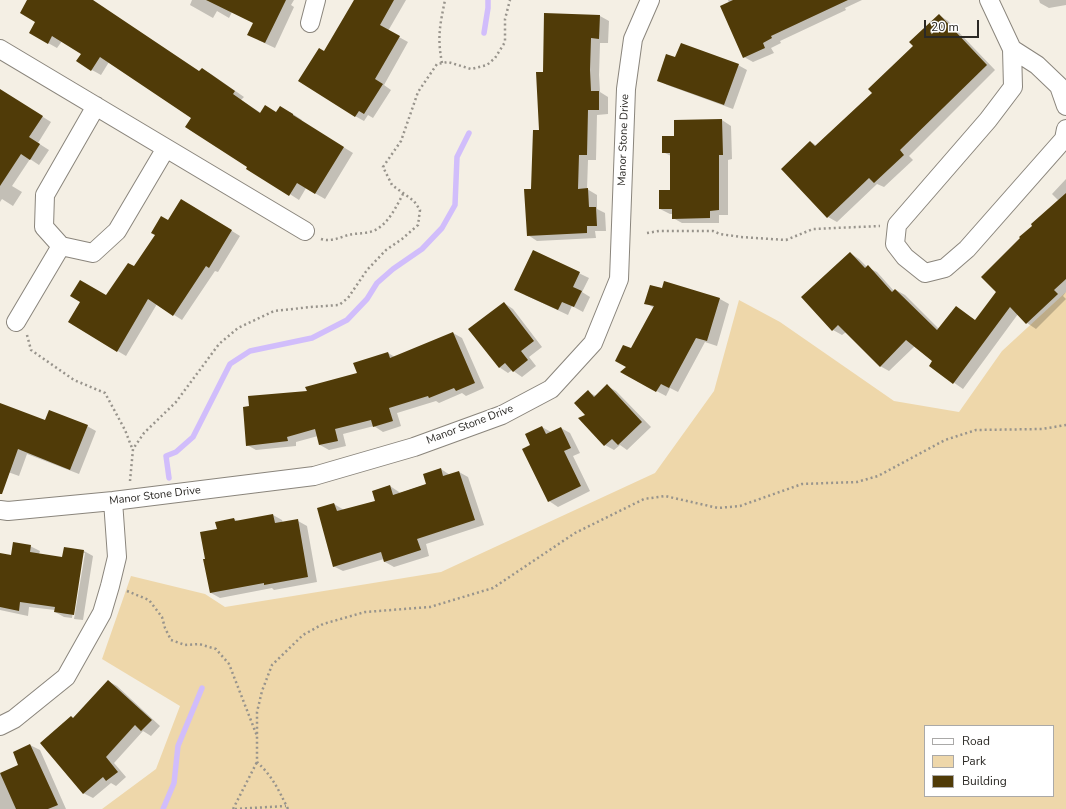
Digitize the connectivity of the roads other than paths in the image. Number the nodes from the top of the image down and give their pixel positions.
1 (316, 0) edge
2 (650, 0) edge
3 (989, 0) edge
4 (310, 23) dead end
5 (0, 49) edge
6 (1012, 49) junction
7 (96, 106) junction
8 (1066, 106) edge
9 (1066, 129) edge
10 (166, 148) junction
11 (305, 231) road end
12 (61, 246) junction
13 (16, 322) road end
14 (113, 501) junction
15 (0, 510) edge
16 (0, 726) edge

1 - 4 street
2 - 14 street, Manor Stone Drive
3 - 6 street
5 - 7 street
6 - 8 street
6 - 9 street
7 - 10 street
7 - 12 street
10 - 11 street
10 - 12 street
12 - 13 street
14 - 15 street, Manor Stone Drive
14 - 16 street

